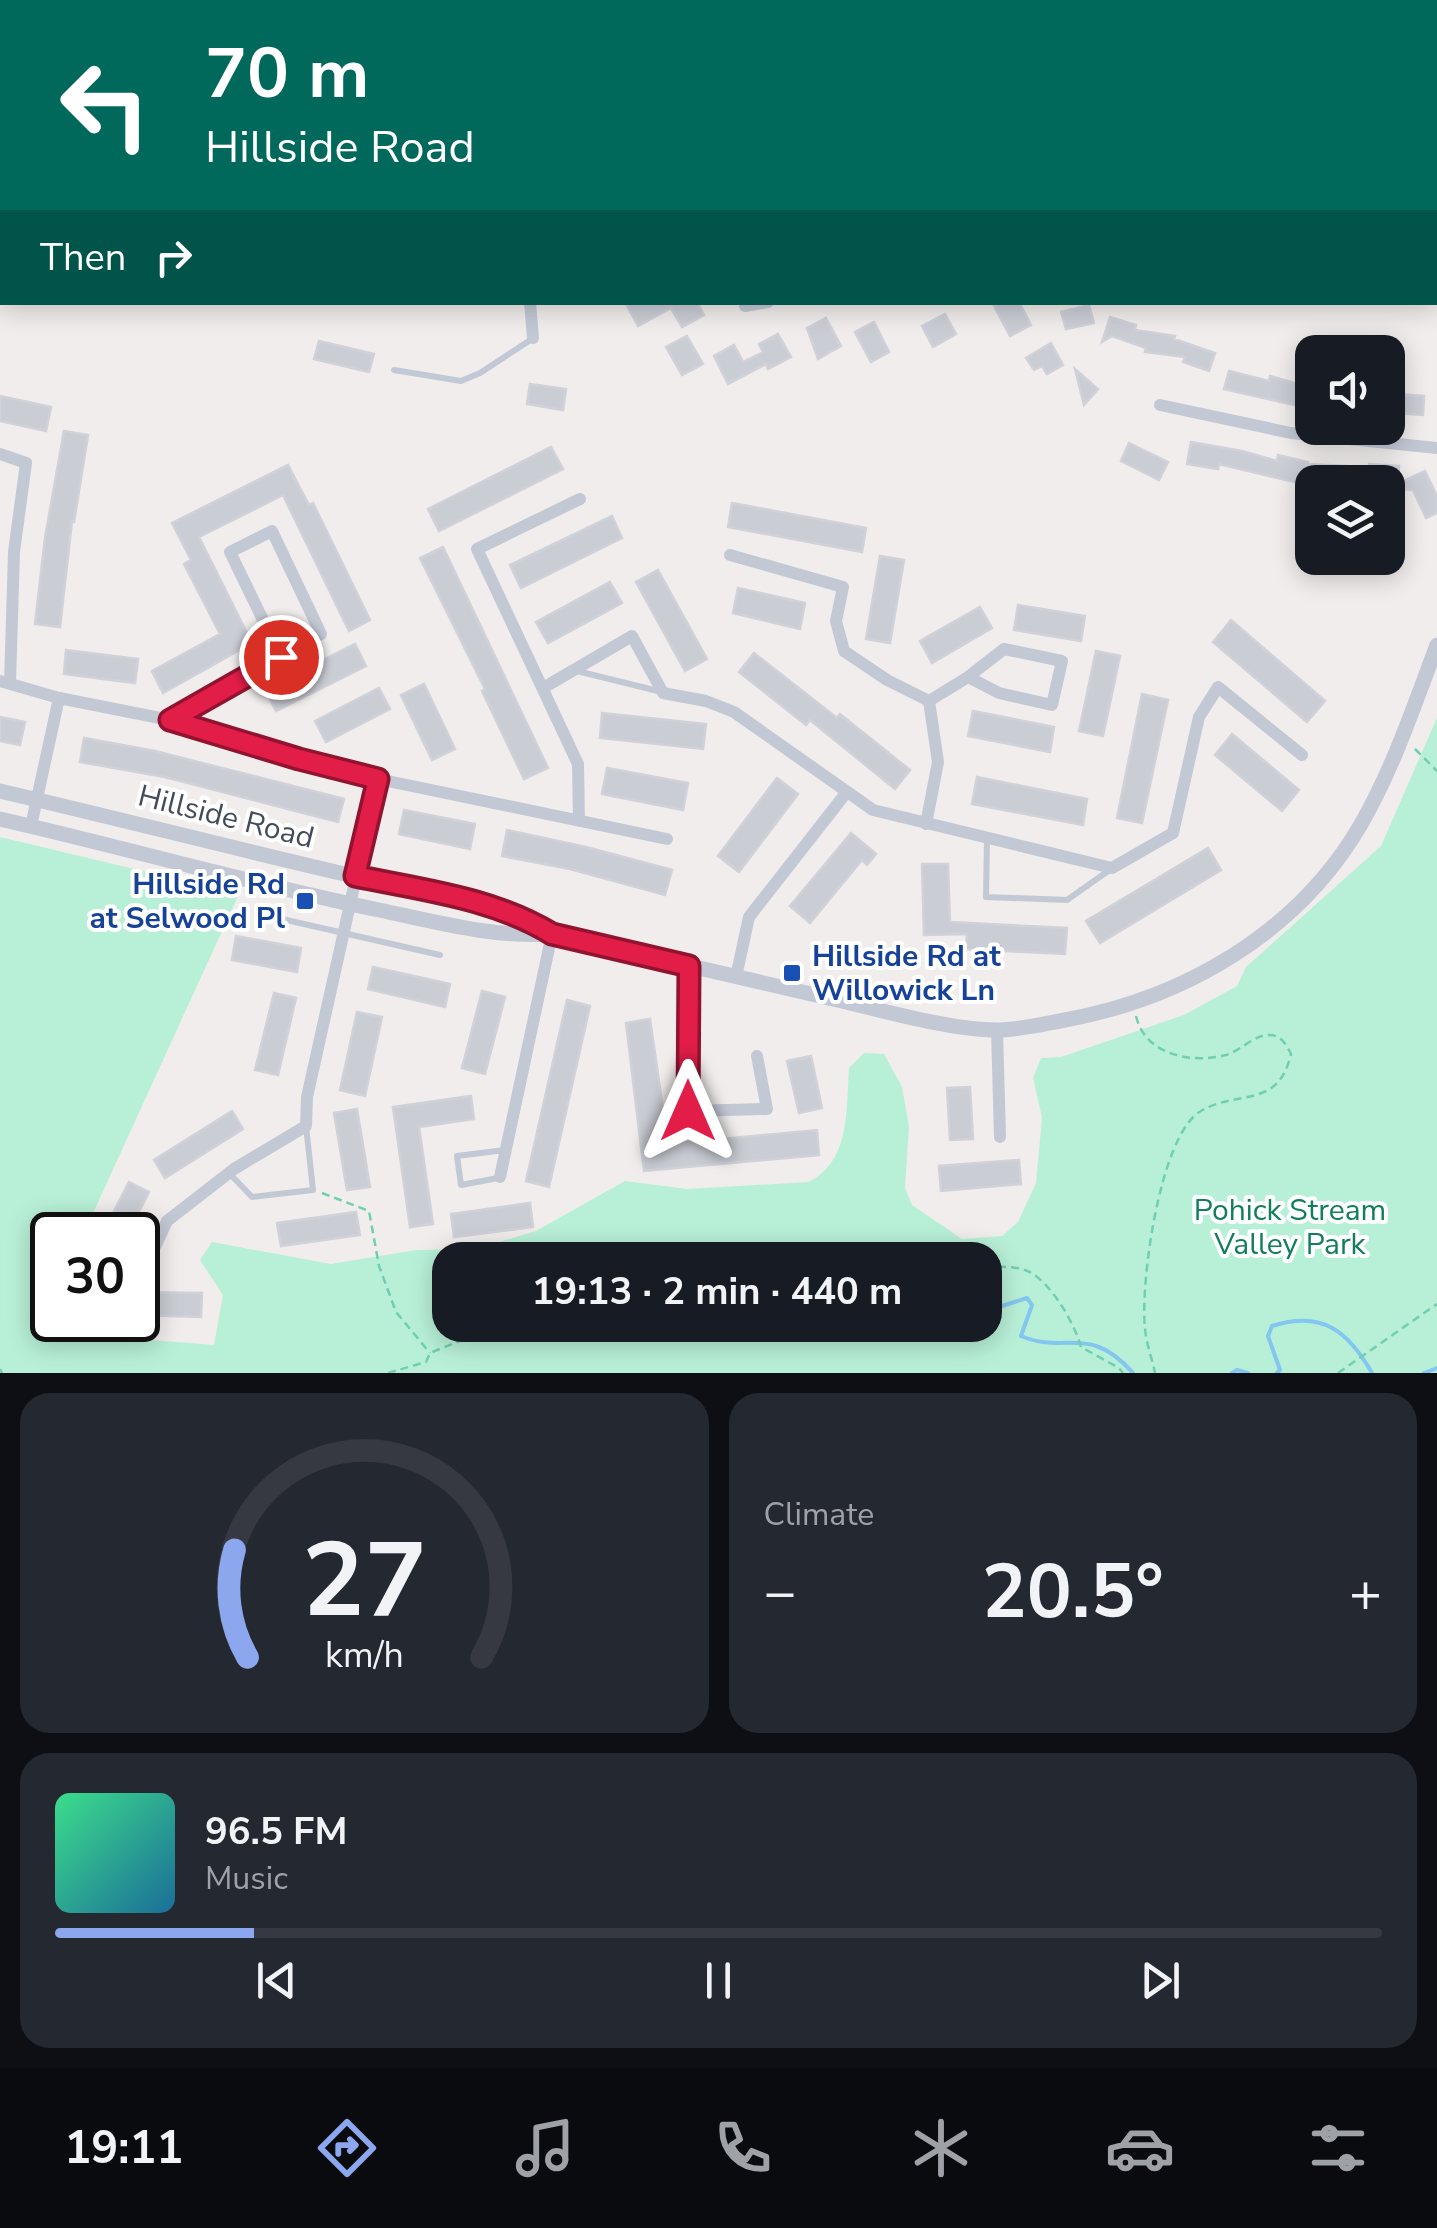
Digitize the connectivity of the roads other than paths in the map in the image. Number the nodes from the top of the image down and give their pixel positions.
1 (530, 305) edge
2 (751, 305) edge
3 (745, 306) dead end
4 (533, 338) joint
5 (394, 370) dead end
6 (1160, 405) dead end
7 (1437, 448) edge
8 (0, 454) edge
9 (580, 499) dead end
10 (7, 550) edge
11 (730, 556) dead end
12 (1437, 645) edge
13 (281, 657) junction
14 (573, 670) junction
15 (968, 677) junction
16 (5, 682) edge
17 (543, 688) junction
18 (663, 693) junction
19 (59, 698) junction
20 (929, 700) junction
21 (170, 720) junction
22 (1302, 755) dead end
23 (378, 779) junction
24 (0, 791) edge
25 (846, 793) junction
26 (37, 800) junction
27 (0, 819) edge
28 (580, 822) junction
29 (926, 824) junction
30 (31, 826) junction
31 (988, 838) junction
32 (667, 840) dead end
33 (1112, 868) junction
34 (355, 876) junction
35 (349, 904) junction
36 (260, 914) dead end
37 (342, 933) junction
38 (552, 934) junction
39 (440, 955) dead end
40 (689, 966) junction
41 (736, 976) junction
42 (997, 1030) junction
43 (756, 1056) dead end
44 (306, 1126) junction
45 (1000, 1137) dead end
46 (506, 1150) junction
47 (229, 1173) junction
48 (500, 1178) joint
49 (160, 1237) edge

1 - 4 street
2 - 3 street
4 - 5 lane
6 - 7 street
8 - 10 street
9 - 17 street
10 - 16 street
11 - 20 street
12 - 42 street, Hillside Road
13 - 13 street
13 - 21 street
14 - 17 street
14 - 18 lane
14 - 18 street
15 - 15 street
15 - 20 street
16 - 19 street
17 - 28 street
18 - 25 street
19 - 21 street
19 - 26 street
20 - 29 street
21 - 23 street
22 - 33 street
23 - 28 street
23 - 34 street
24 - 26 street, Hillside Road
25 - 29 street
25 - 41 street
26 - 30 street
26 - 34 street, Hillside Road
27 - 30 street, Hillside Road
28 - 32 street
29 - 31 street
30 - 35 street, Hillside Road
31 - 33 street
31 - 33 lane
34 - 35 street
34 - 38 street, Hillside Road
35 - 37 street
35 - 38 street, Hillside Road
36 - 37 lane
37 - 39 lane
37 - 44 street
38 - 40 street, Hillside Road
38 - 46 street
40 - 41 street, Hillside Road
40 - 43 street
41 - 42 street, Hillside Road
42 - 45 street
44 - 47 street
44 - 47 lane
46 - 48 street
46 - 48 lane
47 - 49 street

